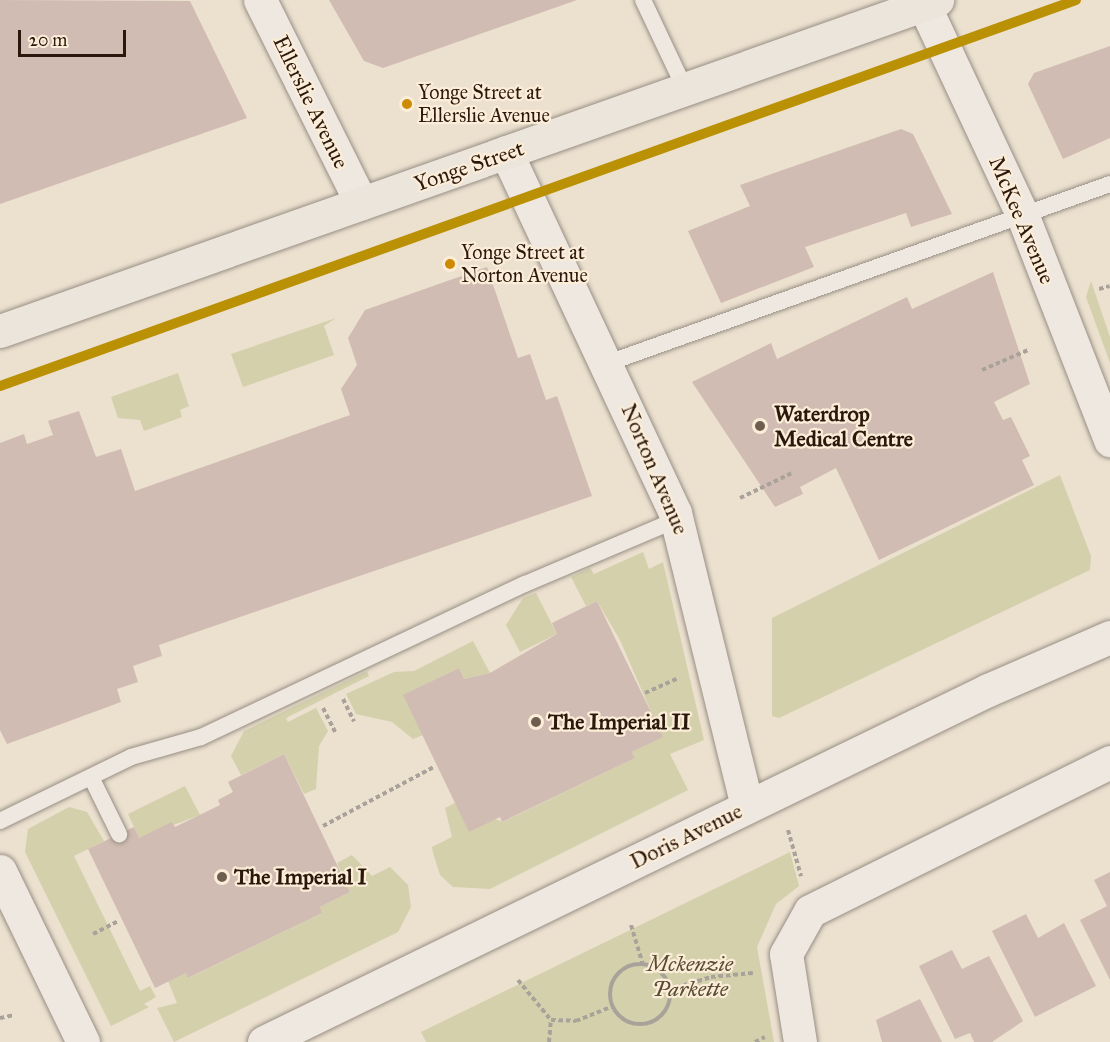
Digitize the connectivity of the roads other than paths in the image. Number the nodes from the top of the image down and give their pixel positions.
1 (260, 0) edge
2 (642, 0) edge
3 (931, 2) edge
4 (685, 89) junction
5 (506, 152) junction
6 (1110, 184) edge
7 (362, 203) junction
8 (1022, 214) junction
9 (0, 331) edge
10 (608, 363) junction
11 (1110, 440) edge
12 (678, 519) junction
13 (1110, 637) edge
14 (1110, 762) edge
15 (91, 777) junction
16 (747, 806) junction
17 (0, 821) edge
18 (120, 834) dead end
19 (0, 871) edge
20 (83, 1042) edge
21 (264, 1042) edge
22 (800, 1042) edge

1 - 7 street, Ellerslie Avenue
2 - 4 lane
3 - 4 main road, Yonge Street
3 - 8 street, McKee Avenue
4 - 5 main road, Yonge Street
5 - 7 main road, Yonge Street
5 - 10 street, Norton Avenue
6 - 8 lane
7 - 9 main road, Yonge Street
8 - 10 lane
8 - 11 street, McKee Avenue
10 - 12 street, Norton Avenue
12 - 15 lane
12 - 16 street, Norton Avenue
13 - 16 street, Doris Avenue
14 - 22 street
15 - 17 lane
15 - 18 lane
16 - 21 street, Doris Avenue
19 - 20 street

